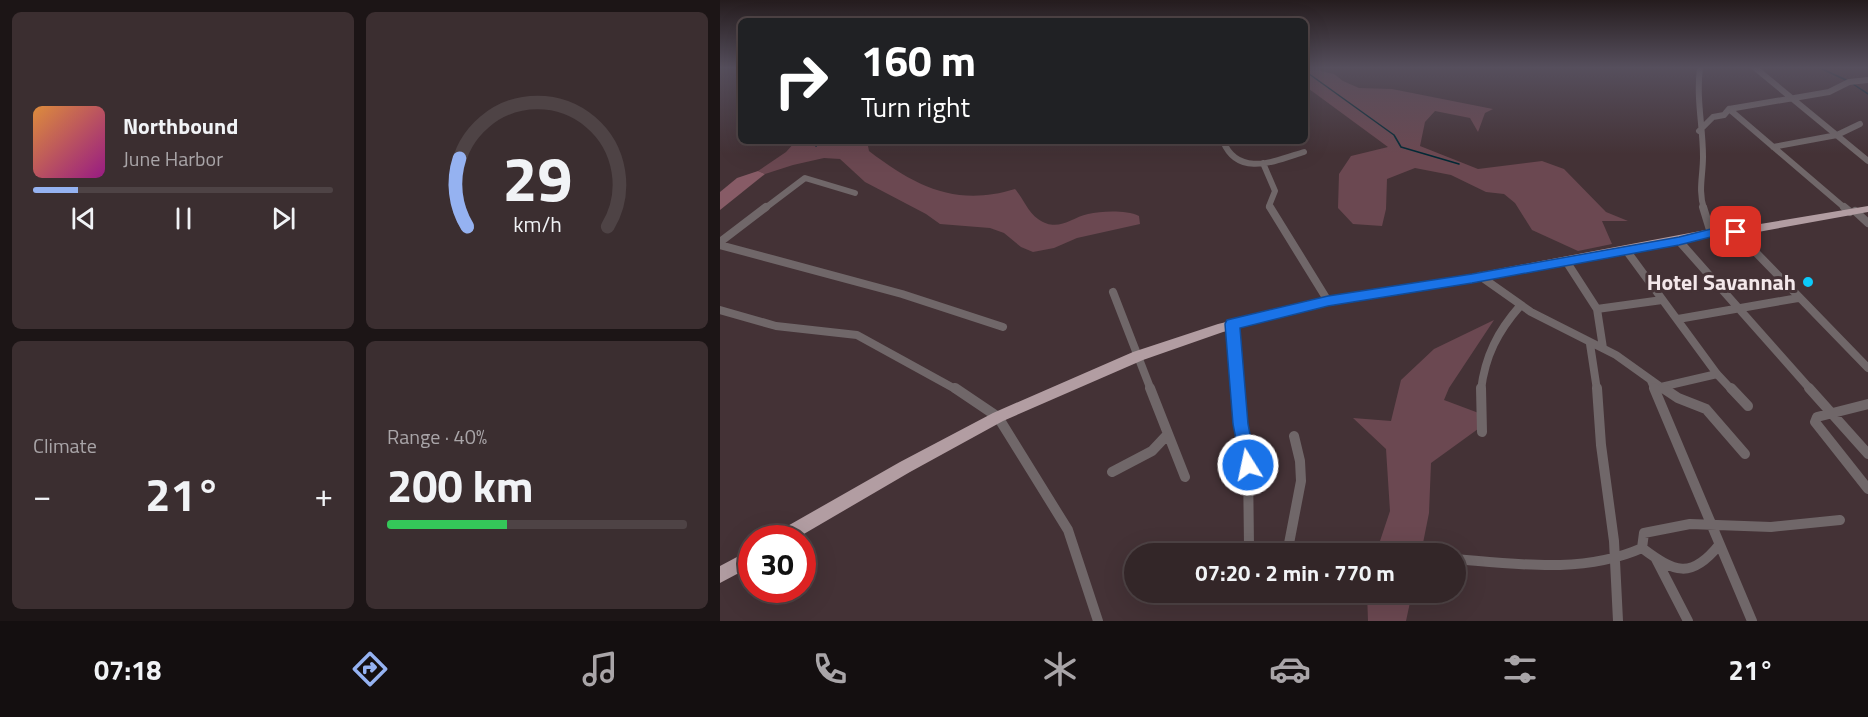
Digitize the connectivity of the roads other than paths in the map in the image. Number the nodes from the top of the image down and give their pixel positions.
1 (1697, 96) edge
2 (1792, 96) edge
3 (1806, 96) edge
4 (1795, 98) junction
5 (1729, 109) junction
6 (1860, 124) dead end
7 (1699, 131) junction
8 (1837, 135) junction
9 (1224, 144) edge
10 (1773, 147) junction
11 (1304, 152) dead end
12 (1868, 161) edge
13 (1263, 163) junction
14 (855, 193) dead end
15 (1858, 211) edge
16 (1868, 223) edge
17 (1736, 232) junction
18 (1711, 233) junction
19 (1679, 241) junction
20 (720, 243) edge
21 (1626, 250) junction
22 (1566, 261) junction
23 (1480, 276) junction
24 (1113, 292) dead end
25 (1798, 298) junction
26 (1662, 300) junction
27 (1328, 301) junction
28 (1520, 306) junction
29 (1740, 308) junction
30 (1597, 309) junction
31 (720, 310) edge
32 (1678, 319) junction
33 (1232, 324) junction
34 (1003, 327) dead end
35 (1590, 344) junction
36 (1603, 348) junction
37 (1138, 356) junction
38 (1868, 368) edge
39 (1717, 374) junction
40 (1651, 381) junction
41 (1661, 387) junction
42 (1868, 404) edge
43 (1748, 406) dead end
44 (1831, 412) junction
45 (998, 417) junction
46 (1482, 432) dead end
47 (1168, 434) junction
48 (1294, 436) dead end
49 (1745, 454) dead end
50 (1868, 454) edge
51 (1112, 472) dead end
52 (1185, 477) dead end
53 (1868, 489) edge
54 (1840, 520) dead end
55 (1711, 523) junction
56 (805, 525) edge
57 (1249, 543) edge
58 (1289, 543) edge
59 (1719, 545) junction
60 (1642, 548) junction
61 (1614, 557) junction
62 (1656, 559) junction
63 (1466, 560) edge
64 (738, 565) edge
65 (720, 575) edge
66 (1098, 621) edge
67 (1618, 621) edge
68 (1688, 621) edge
69 (1752, 621) edge

1 - 7 street
2 - 4 street
3 - 4 street
4 - 5 street
4 - 8 street
5 - 7 street
5 - 10 street
6 - 8 street
7 - 18 street
8 - 10 street
8 - 12 street
9 - 13 street
10 - 15 street
11 - 13 street
13 - 27 street
14 - 20 street
15 - 16 street
15 - 17 highway
17 - 18 highway
17 - 25 street
18 - 19 highway
19 - 21 highway
19 - 29 street
20 - 34 street
21 - 22 highway
21 - 26 street
22 - 23 highway
22 - 30 street
23 - 27 highway
23 - 28 street
24 - 37 street
25 - 29 street
25 - 38 street
26 - 30 street
26 - 32 street
27 - 33 highway
28 - 35 street
28 - 46 street
29 - 32 street
29 - 44 street
30 - 36 street
31 - 45 street
32 - 39 street
33 - 37 highway
33 - 57 street
35 - 36 street
35 - 61 street
36 - 40 street
37 - 45 highway
37 - 47 street
39 - 41 street
39 - 43 street
40 - 41 street
40 - 55 street
41 - 49 street
42 - 44 street
44 - 50 street
44 - 53 street
45 - 56 highway
45 - 66 street
47 - 51 street
47 - 52 street
48 - 58 street
54 - 55 street
55 - 59 street
55 - 60 street
59 - 62 street
59 - 69 street
60 - 61 street
60 - 62 street
61 - 63 street
61 - 67 street
62 - 68 street
64 - 65 highway

